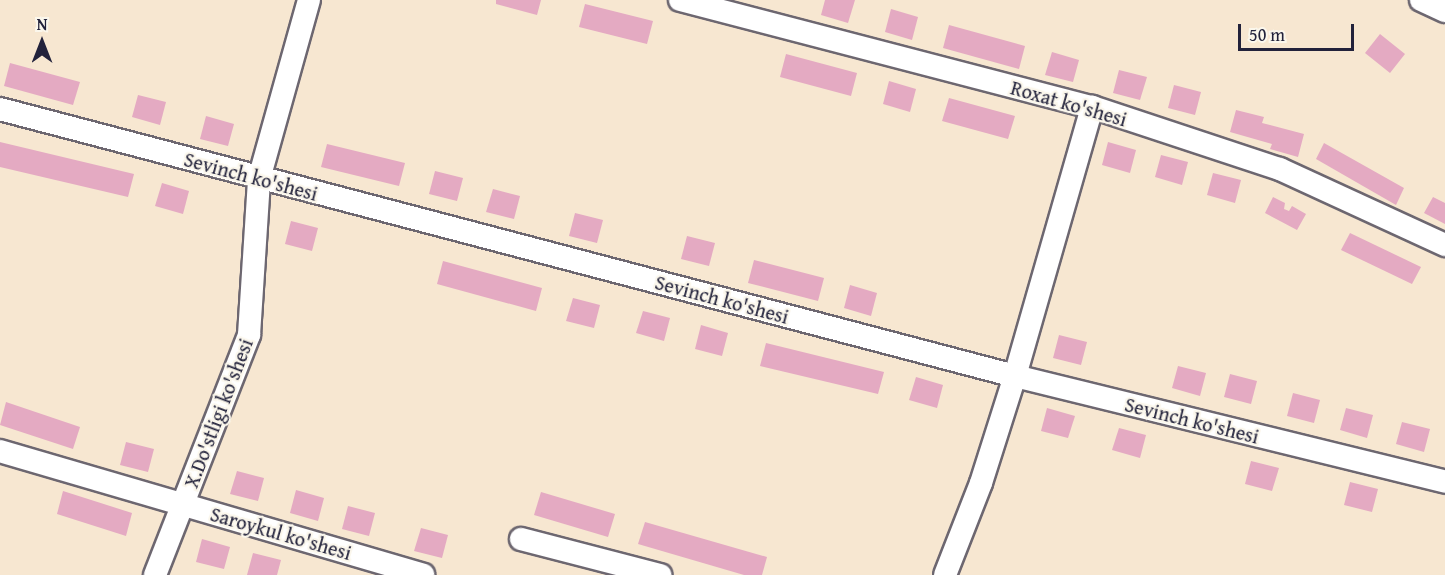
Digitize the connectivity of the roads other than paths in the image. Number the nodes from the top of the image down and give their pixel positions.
1 (309, 0) edge
2 (680, 0) edge
3 (1421, 0) edge
4 (1445, 11) edge
5 (1092, 107) junction
6 (0, 109) edge
7 (259, 179) junction
8 (1445, 245) edge
9 (1015, 376) junction
10 (0, 451) edge
11 (1445, 482) edge
12 (183, 504) junction
13 (521, 539) dead end
14 (155, 575) edge
15 (423, 575) edge
16 (660, 575) edge
17 (945, 575) edge

1 - 7 street, X.Do'stligi ko'shesi
2 - 5 street, Roxat ko'shesi
3 - 4 street
5 - 8 street, Roxat ko'shesi
5 - 9 street
6 - 7 street, Sevinch ko'shesi
7 - 9 street, Sevinch ko'shesi
7 - 12 street, X.Do'stligi ko'shesi
9 - 11 street, Sevinch ko'shesi
9 - 17 street
10 - 12 street, Saroykul ko'shesi
12 - 14 street, X.Do'stligi ko'shesi
12 - 15 street, Saroykul ko'shesi
13 - 16 street

